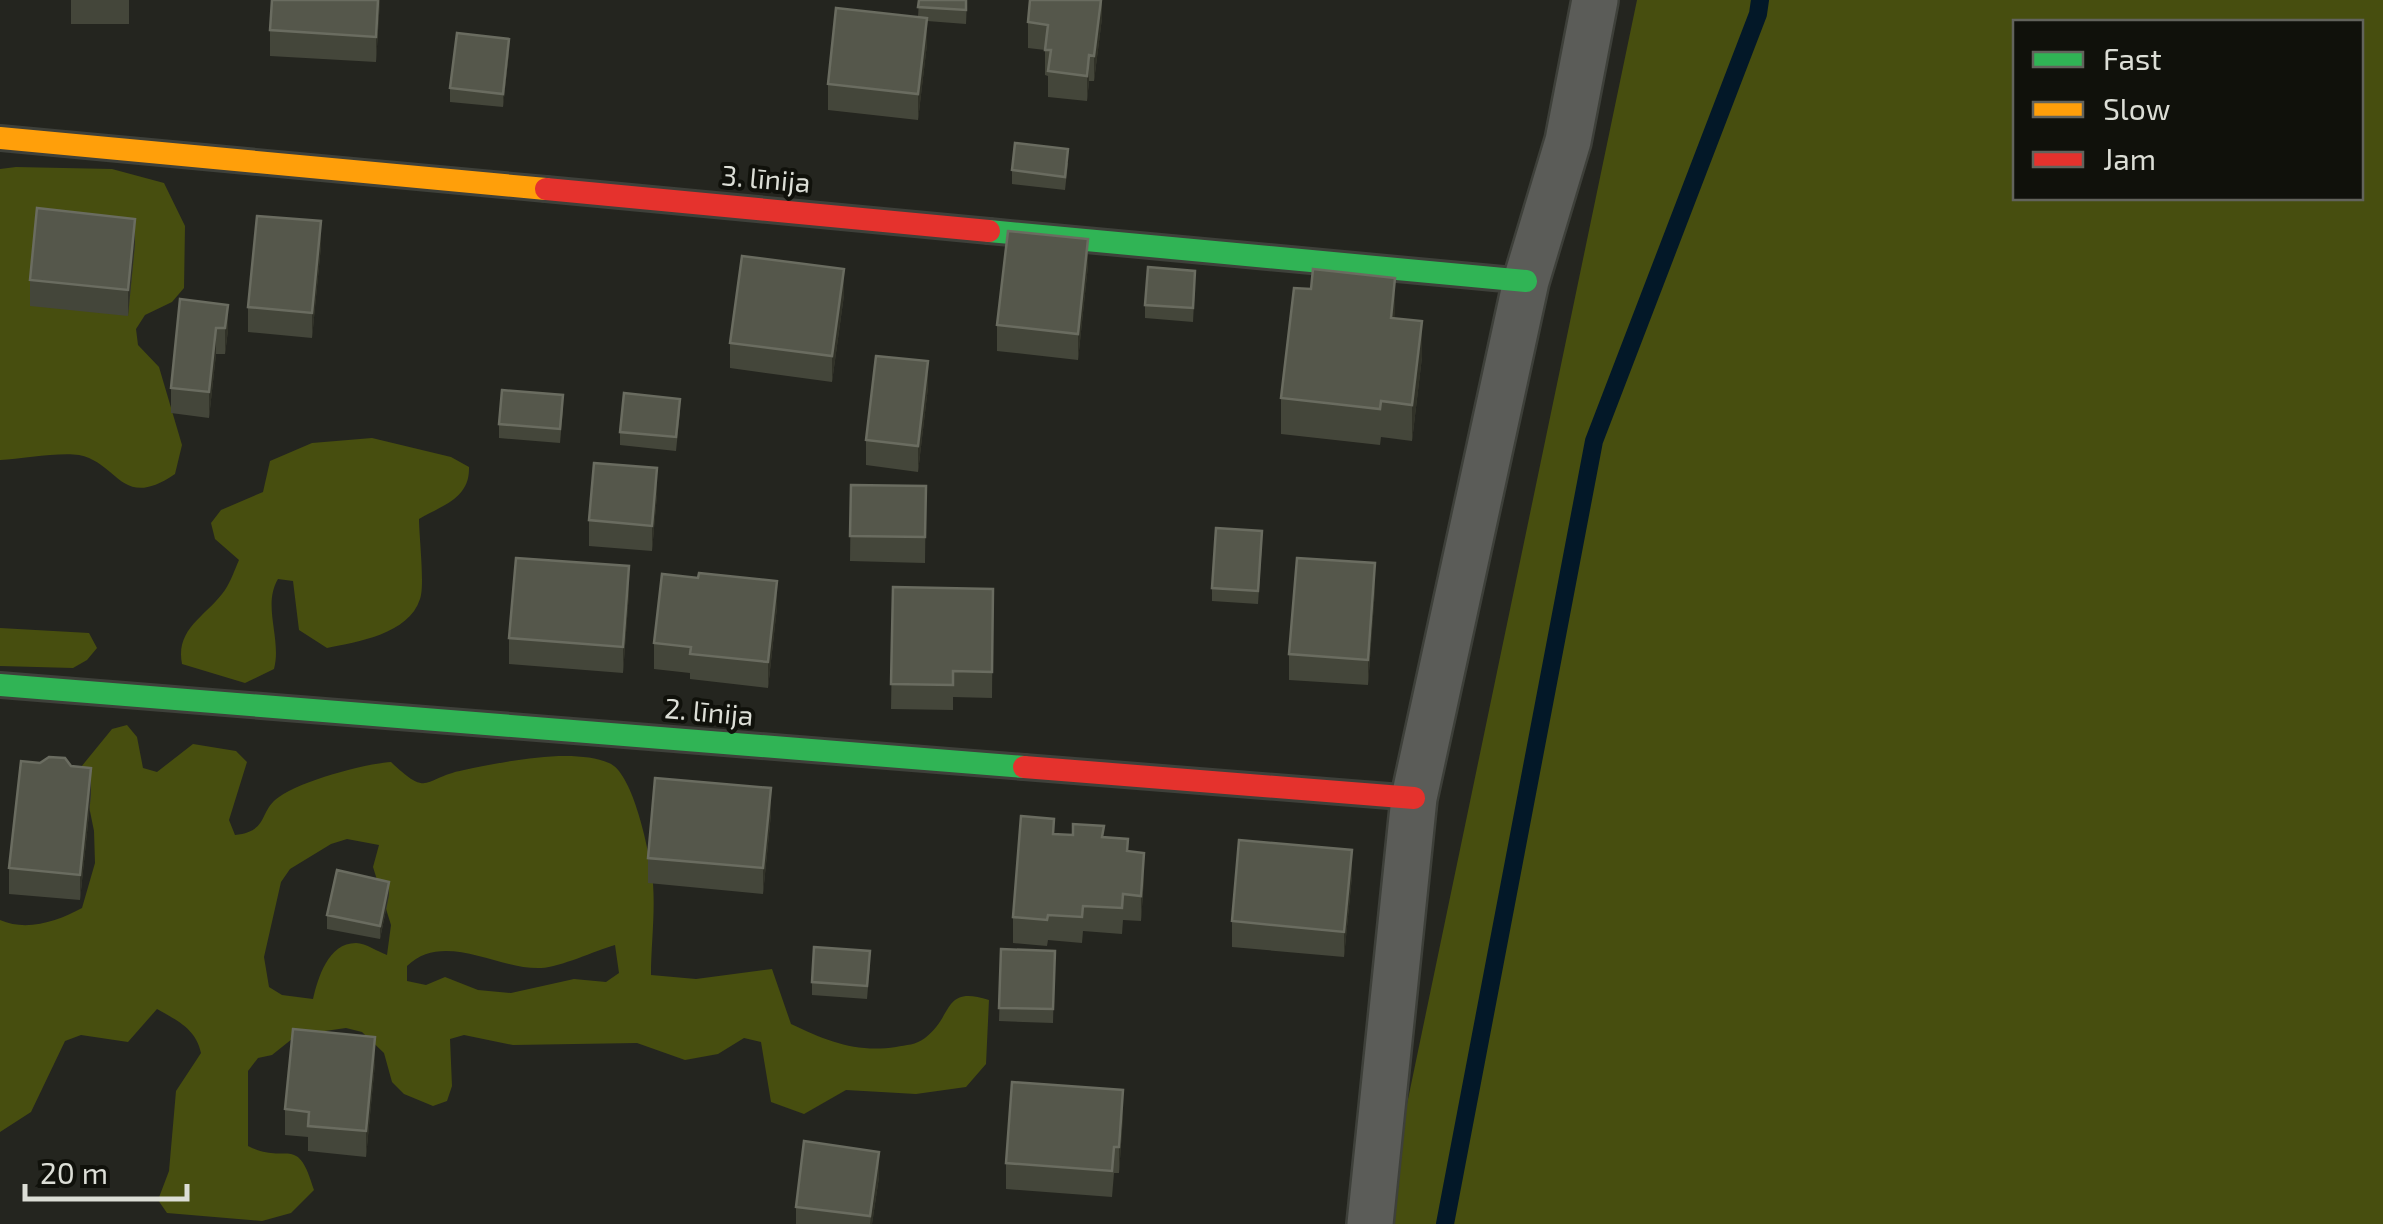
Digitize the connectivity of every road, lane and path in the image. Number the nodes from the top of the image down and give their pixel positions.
1 (1594, 0) edge
2 (0, 138) edge
3 (1526, 280) junction
4 (0, 686) edge
5 (1414, 798) junction
6 (1370, 1224) edge

1 - 3 street
2 - 3 street, 3. līnija
3 - 5 street
4 - 5 street, 2. līnija
5 - 6 street

